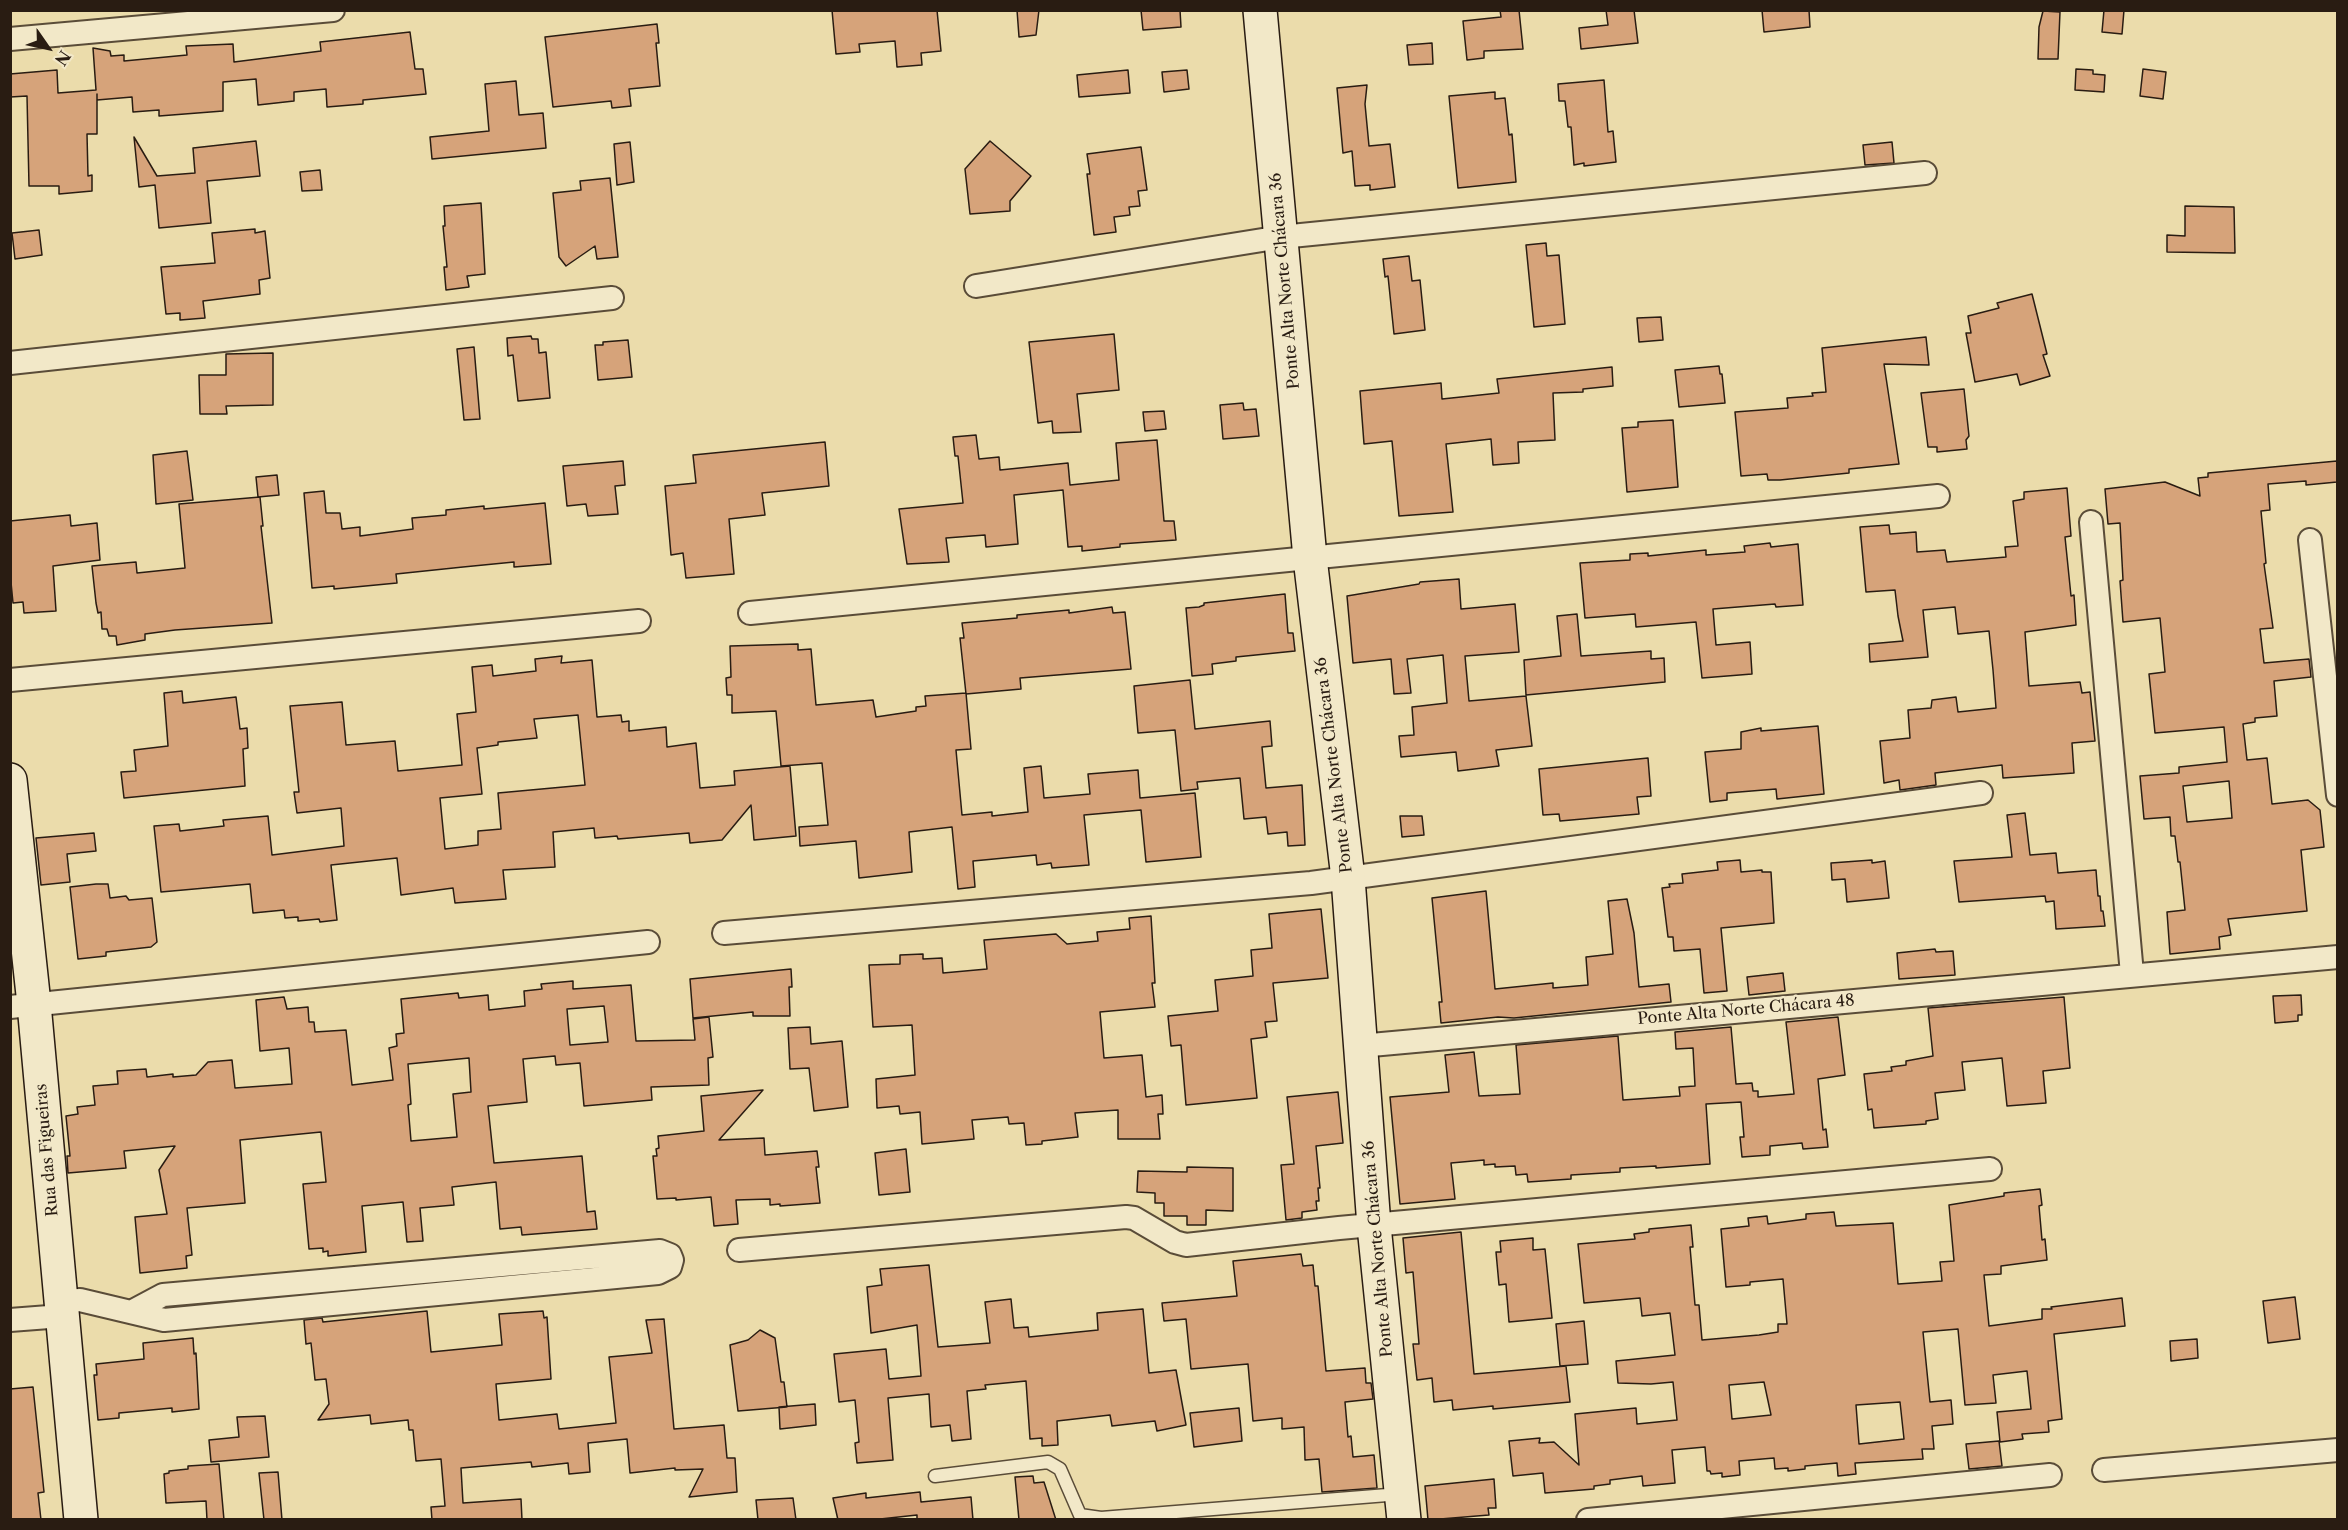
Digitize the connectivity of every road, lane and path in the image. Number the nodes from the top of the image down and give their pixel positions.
1 (333, 10) edge
2 (1260, 10) edge
3 (10, 39) edge
4 (1925, 172) dead end
5 (1281, 237) junction
6 (976, 286) dead end
7 (612, 298) dead end
8 (10, 363) edge
9 (1938, 496) dead end
10 (2091, 522) dead end
11 (2310, 540) dead end
12 (1310, 558) junction
13 (750, 613) dead end
14 (639, 621) dead end
15 (10, 680) edge
16 (10, 780) edge
17 (1982, 794) dead end
18 (2337, 795) edge
19 (1348, 878) junction
20 (724, 933) dead end
21 (648, 942) dead end
22 (2337, 957) edge
23 (2132, 974) junction
24 (22, 1005) edge
25 (1360, 1046) junction
26 (1990, 1169) dead end
27 (1374, 1226) junction
28 (739, 1250) dead end
29 (351, 1278) junction
30 (353, 1303) junction
31 (61, 1309) junction
32 (133, 1311) junction
33 (10, 1320) edge
34 (2337, 1450) edge
35 (2104, 1470) dead end
36 (2050, 1475) dead end
37 (935, 1476) dead end
38 (1403, 1507) edge
39 (81, 1520) edge
40 (1588, 1520) edge

1 - 3 street
2 - 5 street, Ponte Alta Norte Chácara 36
4 - 5 street
5 - 6 street
5 - 12 street, Ponte Alta Norte Chácara 36
7 - 8 street
9 - 12 street
10 - 23 street
11 - 18 street
12 - 13 street
12 - 19 street, Ponte Alta Norte Chácara 36
14 - 15 street
16 - 24 street, Rua das Figueiras
17 - 19 street
19 - 20 street
19 - 25 street, Ponte Alta Norte Chácara 36
21 - 24 street
22 - 23 street, Ponte Alta Norte Chácara 48
23 - 25 street, Ponte Alta Norte Chácara 48
24 - 31 street, Rua das Figueiras
25 - 27 street, Ponte Alta Norte Chácara 36
26 - 27 street
27 - 28 street
27 - 38 street, Ponte Alta Norte Chácara 36
29 - 30 street
29 - 30 street
29 - 32 street
30 - 32 street
31 - 32 street
31 - 33 street
31 - 39 street, Rua das Figueiras
34 - 35 street
36 - 40 street
37 - 38 lane

